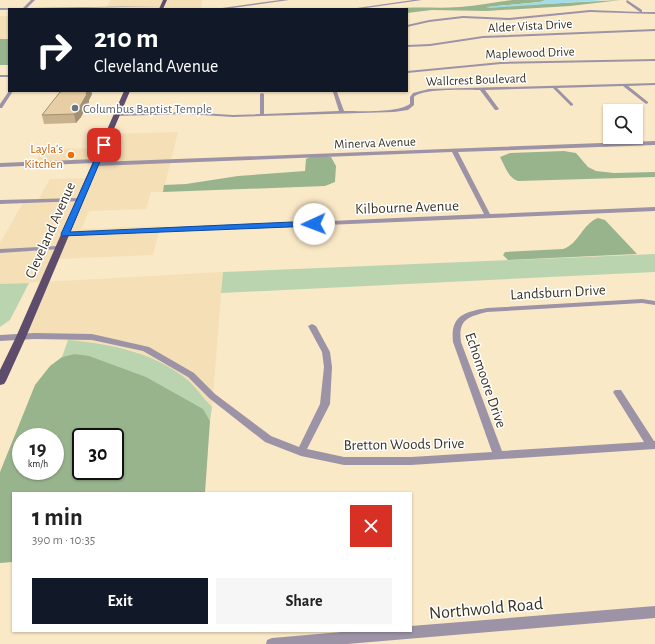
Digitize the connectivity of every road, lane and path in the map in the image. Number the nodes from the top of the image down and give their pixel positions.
1 (33, 0) edge
2 (165, 0) edge
3 (230, 0) edge
4 (287, 0) edge
5 (420, 0) edge
6 (627, 1) dead end
7 (83, 3) dead end
8 (230, 7) junction
9 (25, 8) edge
10 (79, 8) joint
11 (162, 8) edge
12 (224, 8) edge
13 (360, 8) edge
14 (642, 12) junction
15 (655, 12) edge
16 (408, 26) edge
17 (655, 30) edge
18 (408, 46) edge
19 (655, 60) edge
20 (408, 72) edge
21 (655, 84) edge
22 (624, 85) junction
23 (554, 87) junction
24 (482, 89) junction
25 (10, 92) edge
26 (127, 92) edge
27 (335, 92) dead end
28 (262, 94) dead end
29 (0, 100) edge
30 (6, 100) junction
31 (646, 103) dead end
32 (571, 105) dead end
33 (0, 107) edge
34 (496, 109) dead end
35 (342, 112) junction
36 (117, 115) junction
37 (262, 115) junction
38 (655, 143) edge
39 (454, 150) junction
40 (97, 163) junction
41 (0, 164) edge
42 (79, 200) junction
43 (0, 202) edge
44 (655, 209) edge
45 (488, 216) junction
46 (65, 234) junction
47 (58, 248) junction
48 (0, 251) edge
49 (655, 302) edge
50 (464, 316) joint
51 (312, 326) dead end
52 (21, 337) junction
53 (0, 338) edge
54 (0, 381) edge
55 (618, 392) dead end
56 (653, 445) edge
57 (301, 452) junction
58 (498, 455) junction
59 (655, 612) edge
60 (272, 644) edge

1 - 9 street
2 - 11 main road
3 - 8 street
4 - 8 street
5 - 13 street
6 - 14 street
7 - 10 street
8 - 12 street
10 - 11 street
14 - 15 street
14 - 16 street
17 - 18 street, Alder Vista Drive
19 - 20 street, Maplewood Drive
21 - 22 street, Wallcrest Boulevard
22 - 23 street, Wallcrest Boulevard
22 - 31 street
23 - 24 street, Wallcrest Boulevard
23 - 32 street
24 - 34 street
24 - 35 street, Wallcrest Boulevard
25 - 30 street
26 - 36 main road, Cleveland Avenue
27 - 35 street
28 - 37 street
29 - 30 street
30 - 33 street
35 - 37 street, Wallcrest Boulevard
36 - 37 street, Wallcrest Boulevard
36 - 40 main road, Cleveland Avenue
38 - 39 street, Minerva Avenue
39 - 40 street, Minerva Avenue
39 - 45 street
40 - 41 street, Minerva Avenue
40 - 42 main road, Cleveland Avenue
42 - 43 street
42 - 46 main road, Cleveland Avenue
44 - 45 street, Kilbourne Avenue
45 - 46 street, Kilbourne Avenue
46 - 47 main road, Cleveland Avenue
47 - 48 street
47 - 52 main road, Cleveland Avenue
49 - 50 street, Landsburn Drive
50 - 58 street, Echomoore Drive
51 - 57 street
52 - 53 street, Bretton Woods Drive
52 - 54 main road, Cleveland Avenue
52 - 57 street, Bretton Woods Drive
55 - 56 street
56 - 58 street, Bretton Woods Drive
57 - 58 street, Bretton Woods Drive
59 - 60 street, Northwold Road

